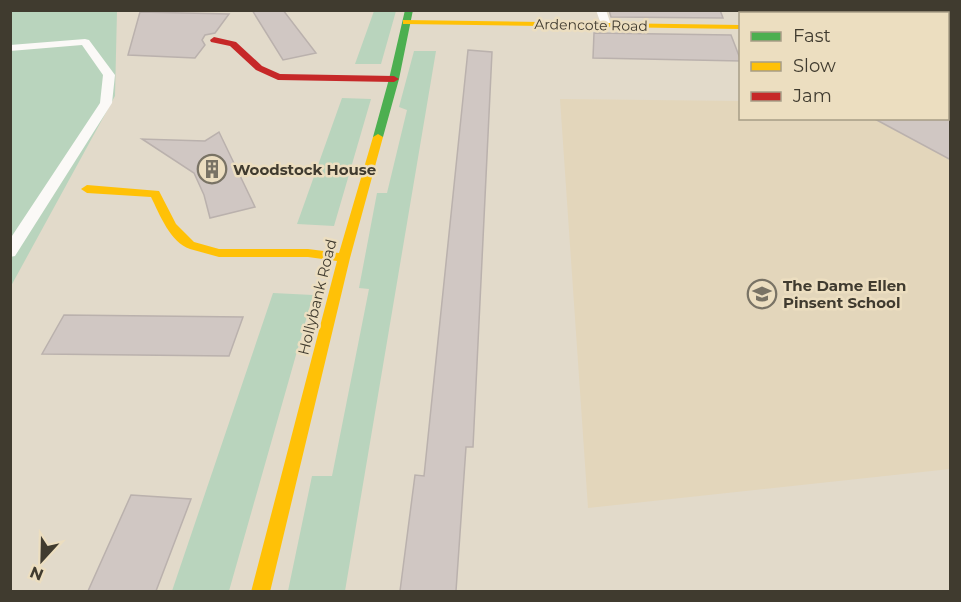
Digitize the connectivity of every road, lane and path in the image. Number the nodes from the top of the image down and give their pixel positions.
1 (601, 10) edge
2 (408, 16) edge
3 (606, 25) junction
4 (739, 27) edge
5 (214, 40) dead end
6 (10, 48) edge
7 (394, 79) junction
8 (87, 189) dead end
9 (10, 252) edge
10 (344, 258) junction
11 (260, 591) edge

1 - 3 lane
2 - 3 street, Ardencote Road
2 - 7 street, Hollybank Road
3 - 4 street, Ardencote Road
5 - 7 street
6 - 9 lane
7 - 10 street, Hollybank Road
8 - 10 street
10 - 11 street, Hollybank Road

